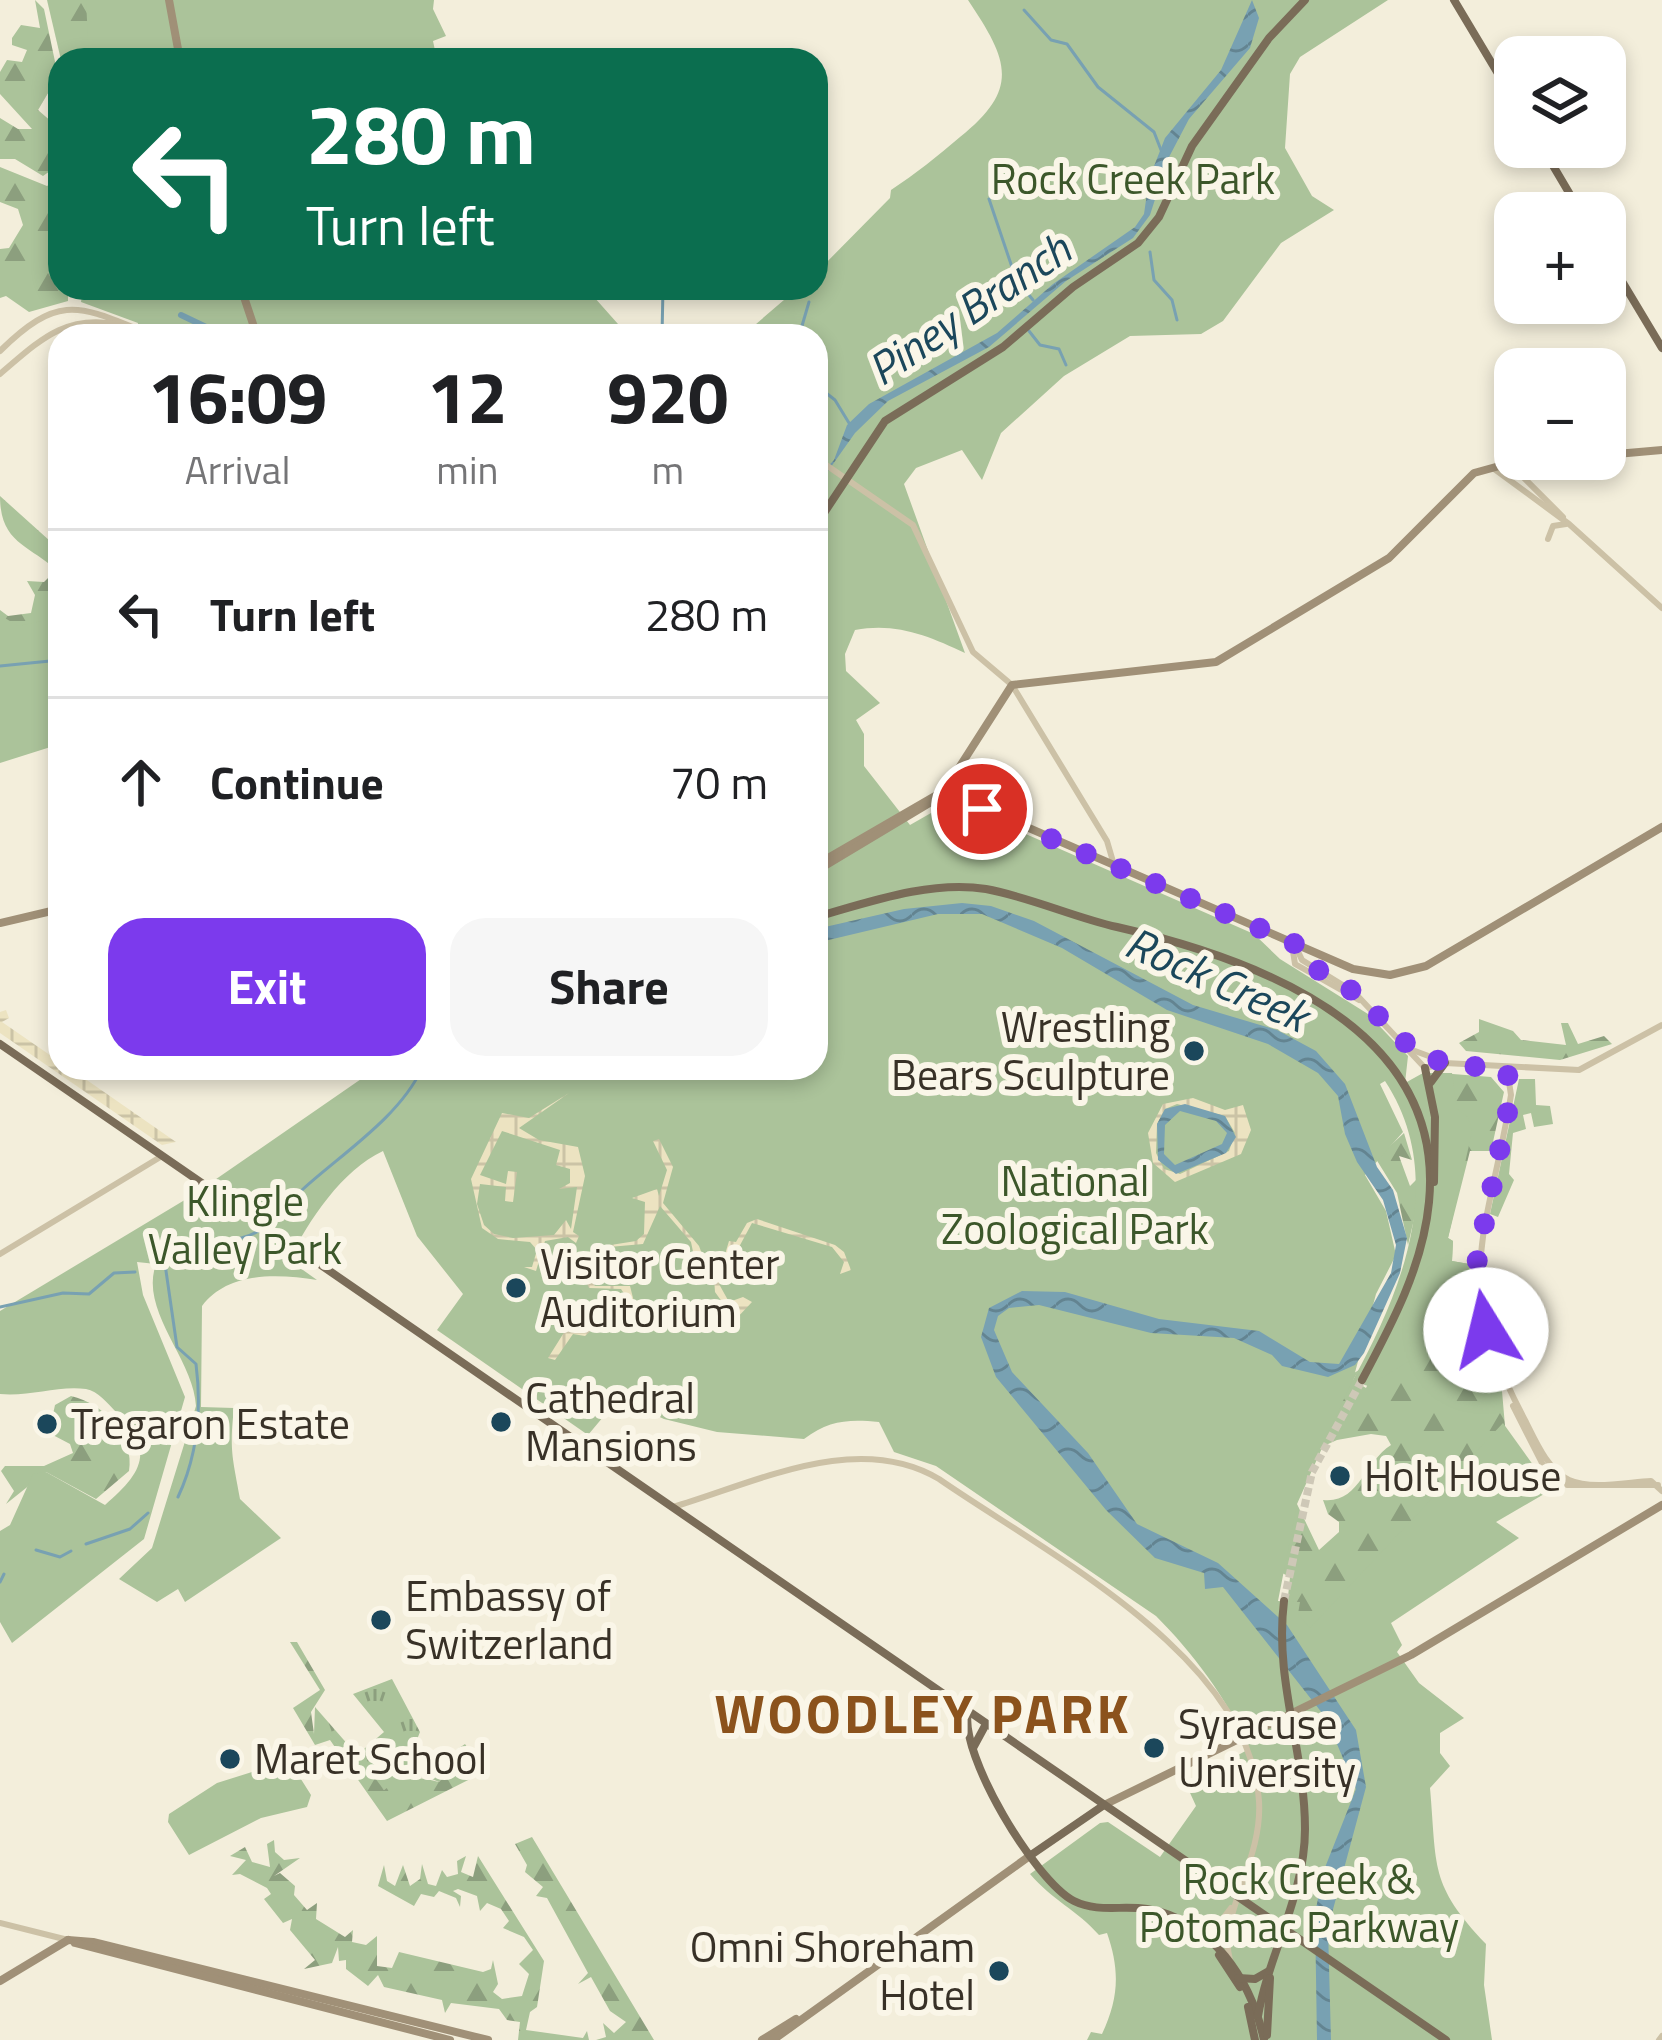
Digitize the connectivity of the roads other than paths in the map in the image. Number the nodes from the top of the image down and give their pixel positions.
1 (169, 0) edge
2 (1305, 0) edge
3 (1454, 0) edge
4 (178, 48) edge
5 (1494, 67) edge
6 (1626, 288) edge
7 (66, 324) edge
8 (115, 324) edge
9 (123, 324) edge
10 (48, 338) edge
11 (1662, 348) edge
12 (0, 351) edge
13 (0, 374) edge
14 (1662, 450) edge
15 (1626, 453) edge
16 (828, 465) edge
17 (1494, 465) edge
18 (1518, 480) edge
19 (1518, 480) edge
20 (828, 507) edge
21 (1569, 524) junction
22 (1548, 539) dead end
23 (1662, 608) edge
24 (1012, 685) junction
25 (944, 791) junction
26 (1662, 826) edge
27 (1105, 839) junction
28 (1100, 859) junction
29 (828, 861) edge
30 (1114, 866) junction
31 (48, 912) edge
32 (828, 913) edge
33 (0, 923) edge
34 (1294, 943) junction
35 (1662, 1025) edge
36 (1402, 1043) junction
37 (0, 1044) edge
38 (1445, 1063) junction
39 (1425, 1068) junction
40 (1507, 1070) junction
41 (48, 1077) edge
42 (52, 1080) edge
43 (1431, 1083) junction
44 (162, 1156) junction
45 (1429, 1207) junction
46 (0, 1254) edge
47 (1362, 1380) tunnel mouth
48 (1660, 1488) edge
49 (1662, 1505) edge
50 (673, 1507) junction
51 (1284, 1601) tunnel mouth
52 (968, 1711) junction
53 (986, 1724) junction
54 (973, 1749) junction
55 (1104, 1804) junction
56 (1031, 1855) junction
57 (1237, 1900) junction
58 (0, 1923) edge
59 (1207, 1939) junction
60 (68, 1940) junction
61 (1230, 1960) junction
62 (1270, 1970) junction
63 (1238, 1978) junction
64 (0, 1981) edge
65 (798, 2019) junction
66 (1258, 2019) junction
67 (429, 2030) junction
68 (450, 2040) edge
69 (488, 2040) edge
70 (762, 2040) edge
71 (773, 2040) edge
72 (1261, 2040) edge
73 (1446, 2040) edge

1 - 4 main road
2 - 20 main road
3 - 5 main road
6 - 11 main road
7 - 8 street
9 - 12 street
10 - 13 street
14 - 15 main road
16 - 24 street
17 - 24 main road
18 - 21 street
19 - 21 street
21 - 22 street
21 - 23 street
24 - 25 main road
24 - 27 street
25 - 28 main road
25 - 29 main road
26 - 34 main road
27 - 28 street
27 - 30 street
28 - 30 main road
30 - 34 main road
31 - 33 main road
32 - 45 main road
34 - 36 street
35 - 40 street
36 - 38 street
36 - 39 street
37 - 41 main road
38 - 39 street
38 - 40 street
38 - 43 main road
39 - 43 main road
40 - 48 street
42 - 44 main road
43 - 45 main road
44 - 46 street
44 - 50 main road
45 - 47 main road
49 - 55 main road
50 - 52 main road
50 - 57 street
51 - 62 main road
52 - 53 main road
52 - 54 main road
53 - 54 main road
53 - 55 main road
54 - 56 main road
55 - 56 main road
55 - 73 main road
56 - 59 main road
56 - 65 main road
57 - 59 street
57 - 61 street
58 - 60 street
59 - 61 main road
59 - 63 main road
60 - 64 main road
60 - 67 main road
61 - 63 main road
62 - 63 main road
62 - 66 main road
62 - 72 main road
63 - 66 main road
63 - 72 main road
65 - 70 main road
65 - 71 main road
66 - 72 main road
67 - 68 main road
67 - 69 main road

